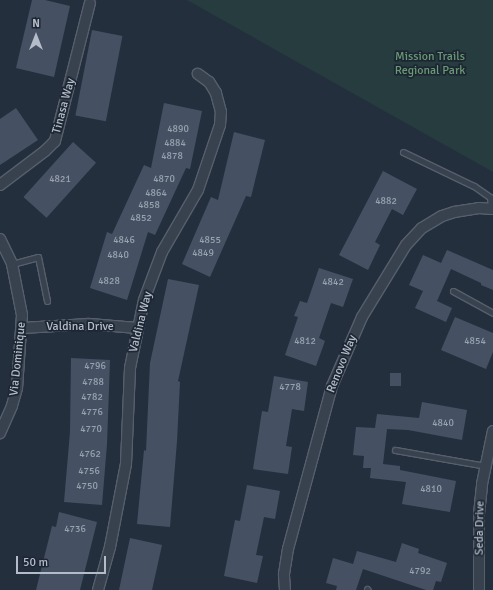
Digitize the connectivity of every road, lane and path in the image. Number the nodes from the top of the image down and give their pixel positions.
1 (90, 3) dead end
2 (198, 74) dead end
3 (402, 152) dead end
4 (0, 184) edge
5 (492, 209) edge
6 (0, 239) edge
7 (12, 264) junction
8 (453, 291) dead end
9 (48, 301) dead end
10 (493, 313) edge
11 (22, 328) junction
12 (138, 328) junction
13 (493, 431) edge
14 (0, 433) edge
15 (395, 450) dead end
16 (486, 466) junction
17 (98, 590) edge
18 (285, 590) edge
19 (479, 590) edge

1 - 4 street, Tinasa Way
2 - 12 street, Valdina Way
3 - 5 lane
5 - 18 street, Renovo Way
6 - 7 street, Via Dominique
7 - 9 lane
7 - 11 street, Via Dominique
8 - 10 lane
11 - 12 street, Valdina Drive
11 - 14 street, Via Dominique
12 - 17 street, Valdina Way
13 - 16 street, Seda Drive
15 - 16 lane
16 - 19 street, Seda Drive

